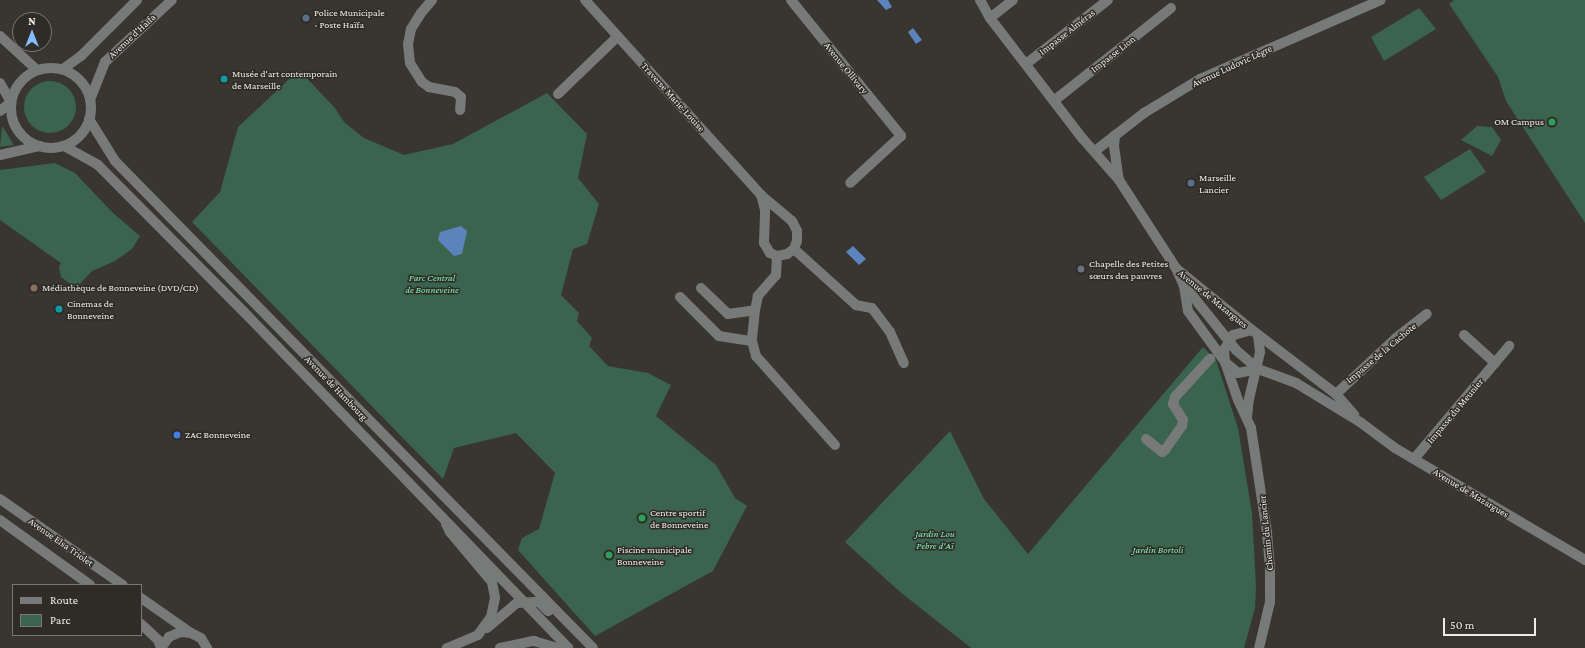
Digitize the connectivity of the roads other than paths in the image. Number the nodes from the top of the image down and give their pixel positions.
1 (137, 0) edge
2 (172, 0) edge
3 (432, 0) edge
4 (585, 0) edge
5 (980, 0) edge
6 (1013, 0) edge
7 (1108, 0) edge
8 (1381, 0) edge
9 (793, 1) edge
10 (1170, 8) dead end
11 (990, 18) junction
12 (0, 36) edge
13 (618, 36) junction
14 (1026, 64) junction
15 (63, 69) junction
16 (37, 70) junction
17 (0, 83) edge
18 (558, 94) dead end
19 (90, 100) junction
20 (1055, 100) junction
21 (11, 102) junction
22 (460, 110) dead end
23 (0, 111) edge
24 (89, 119) junction
25 (1114, 135) junction
26 (40, 146) junction
27 (64, 146) junction
28 (1094, 151) junction
29 (0, 155) edge
30 (1119, 180) junction
31 (850, 183) dead end
32 (761, 195) junction
33 (794, 249) junction
34 (777, 256) junction
35 (1176, 268) junction
36 (1183, 284) junction
37 (701, 288) dead end
38 (680, 297) dead end
39 (755, 310) junction
40 (1427, 314) dead end
41 (1255, 333) junction
42 (1464, 335) dead end
43 (752, 341) junction
44 (1227, 342) junction
45 (1509, 346) dead end
46 (1210, 359) dead end
47 (1225, 362) junction
48 (1495, 363) junction
49 (904, 364) dead end
50 (1258, 369) junction
51 (1336, 394) junction
52 (1247, 417) junction
53 (1360, 422) junction
54 (1146, 439) dead end
55 (835, 445) dead end
56 (1414, 459) junction
57 (0, 499) edge
58 (444, 516) junction
59 (0, 520) edge
60 (1585, 560) edge
61 (89, 584) edge
62 (122, 584) edge
63 (142, 599) edge
64 (523, 602) junction
65 (142, 625) edge
66 (191, 633) junction
67 (478, 635) junction
68 (161, 648) edge
69 (207, 648) edge
70 (447, 648) edge
71 (500, 648) edge
72 (557, 648) edge
73 (569, 648) edge
74 (584, 648) edge
75 (593, 648) edge
76 (1259, 648) edge

1 - 15 street, Avenue d'Haïfa
2 - 19 street, Avenue d'Haïfa
3 - 22 street
4 - 13 street, Traverse Marie-Louise
5 - 11 street, Avenue de Mazargues
6 - 11 street
7 - 14 street, Impasse Alméras
8 - 25 street, Avenue Ludovic Lègre
9 - 31 street, Avenue Ollivary
10 - 20 street, Impasse Lion
11 - 14 street, Avenue de Mazargues
12 - 16 street
13 - 18 street
13 - 32 street, Traverse Marie-Louise
14 - 20 street, Avenue de Mazargues
15 - 16 street
15 - 19 street
16 - 21 street
17 - 21 street
19 - 24 street
20 - 28 street, Avenue de Mazargues
21 - 23 street
21 - 26 street
24 - 27 street
24 - 75 street, Avenue de Hambourg
25 - 28 street, Avenue Ludovic Lègre
25 - 30 street, Avenue de Mazargues
26 - 27 street
26 - 29 street
27 - 58 street, Avenue de Hambourg
28 - 30 street, Avenue de Mazargues
30 - 35 street, Avenue de Mazargues
32 - 33 street, Traverse Marie-Louise
32 - 34 street
33 - 34 street
33 - 49 street
34 - 39 street
35 - 36 street, Avenue de Mazargues
35 - 41 street, Avenue de Mazargues
36 - 44 street, Avenue de Mazargues
36 - 47 street, Avenue de Mazargues
37 - 39 street
38 - 43 street
39 - 43 street
40 - 51 street, Impasse de la Cachote
41 - 44 street
41 - 50 street, Chemin du Lancier
41 - 51 street, Avenue de Mazargues
42 - 48 street
43 - 55 street
44 - 47 street, Chemin du Lancier
44 - 50 street, Avenue de Mazargues
45 - 48 street, Impasse du Meunier
46 - 54 street
47 - 50 street, Avenue de Mazargues
47 - 52 street, Chemin du Lancier
48 - 56 street, Impasse du Meunier
50 - 52 street, Chemin du Lancier
50 - 53 street, Avenue de Mazargues
51 - 53 street, Avenue de Mazargues
52 - 76 street, Chemin du Lancier
53 - 56 street, Avenue de Mazargues
56 - 60 street, Avenue de Mazargues
57 - 62 street, Avenue Elsa Triolet
58 - 64 street, Avenue de Hambourg
58 - 67 street
59 - 61 street, Avenue Elsa Triolet
63 - 66 street
64 - 67 street
64 - 73 street, Avenue de Hambourg
64 - 74 street
65 - 68 street
66 - 68 street
66 - 69 street
67 - 70 street
71 - 72 street

